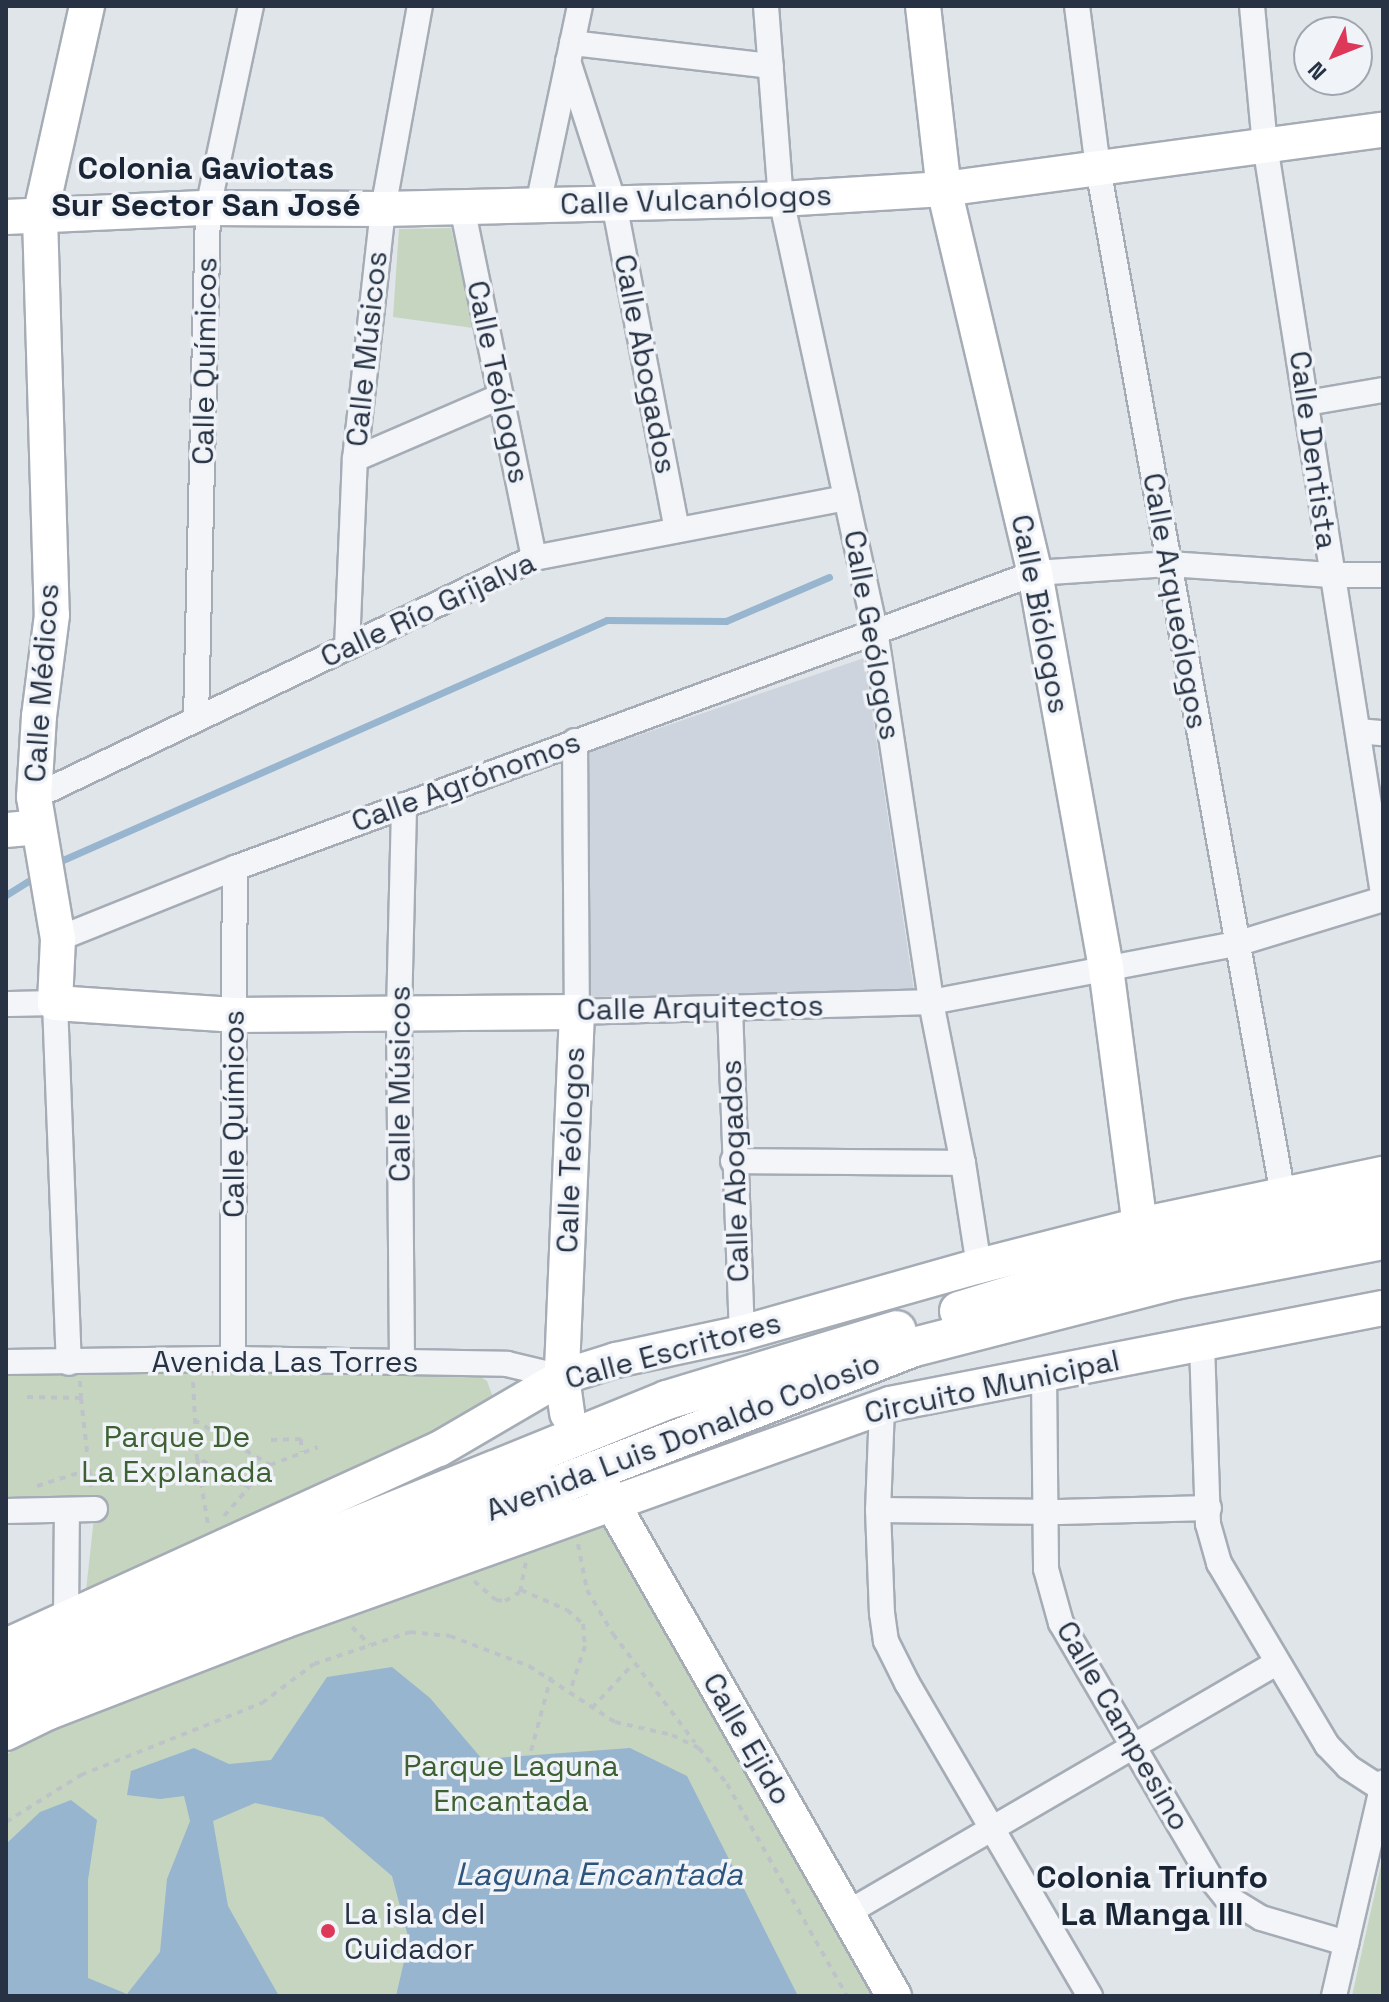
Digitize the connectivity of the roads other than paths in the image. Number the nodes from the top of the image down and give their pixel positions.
1 (87, 6) edge
2 (251, 6) edge
3 (420, 6) edge
4 (580, 6) edge
5 (766, 6) edge
6 (923, 6) edge
7 (1077, 6) edge
8 (1252, 6) edge
9 (570, 52) junction
10 (771, 66) junction
11 (1383, 130) edge
12 (1265, 145) junction
13 (1098, 168) junction
14 (944, 189) junction
15 (781, 199) junction
16 (614, 203) junction
17 (538, 205) junction
18 (462, 207) junction
19 (208, 208) junction
20 (383, 209) junction
21 (6, 217) edge
22 (40, 217) junction
23 (1383, 390) edge
24 (501, 396) junction
25 (1307, 403) junction
26 (355, 459) junction
27 (846, 498) junction
28 (677, 530) junction
29 (534, 558) junction
30 (1169, 564) junction
31 (1035, 573) junction
32 (1331, 575) junction
33 (1383, 575) edge
34 (875, 630) junction
35 (347, 647) junction
36 (196, 719) junction
37 (1358, 731) junction
38 (1383, 733) edge
39 (575, 741) junction
40 (404, 805) junction
41 (35, 837) edge
42 (235, 868) junction
43 (1383, 896) edge
44 (58, 939) junction
45 (1236, 944) junction
46 (1106, 968) junction
47 (931, 1002) junction
48 (55, 1003) junction
49 (6, 1004) edge
50 (730, 1008) junction
51 (577, 1012) junction
52 (399, 1013) junction
53 (234, 1015) junction
54 (733, 1161) junction
55 (963, 1163) junction
56 (1383, 1174) edge
57 (1283, 1195) junction
58 (1383, 1205) edge
59 (1140, 1225) junction
60 (1383, 1240) edge
61 (979, 1266) junction
62 (1383, 1308) edge
63 (742, 1333) junction
64 (1202, 1344) junction
65 (233, 1359) junction
66 (6, 1362) edge
67 (402, 1362) junction
68 (69, 1363) junction
69 (507, 1364) junction
70 (1044, 1374) junction
71 (562, 1377) junction
72 (519, 1404) junction
73 (882, 1407) junction
74 (567, 1414) dead end
75 (597, 1500) junction
76 (94, 1502) road end
77 (1209, 1508) junction
78 (67, 1510) junction
79 (878, 1510) junction
80 (6, 1511) edge
81 (1043, 1512) junction
82 (66, 1618) junction
83 (6, 1646) edge
84 (1276, 1663) junction
85 (6, 1668) edge
86 (6, 1705) edge
87 (6, 1733) edge
88 (1136, 1747) junction
89 (1382, 1786) edge
90 (993, 1827) junction
91 (847, 1913) junction
92 (1346, 1943) junction
93 (894, 1996) edge
94 (1090, 1996) edge
95 (1334, 1996) edge

1 - 22 street, Calle Médicos
2 - 19 street, Calle Químicos
3 - 20 street, Calle Músicos
4 - 9 street
5 - 10 street, Calle Geólogos
6 - 14 street, Calle Biólogos
7 - 13 street, Calle Arqueólogos
8 - 12 street, Calle Dentista
9 - 10 street
9 - 16 street, Calle Abogados
9 - 17 street
10 - 15 street, Calle Geólogos
11 - 12 street, Calle Vulcanólogos
12 - 13 street, Calle Vulcanólogos
12 - 25 street, Calle Dentista
13 - 14 street, Calle Vulcanólogos
13 - 30 street, Calle Arqueólogos
14 - 15 street, Calle Vulcanólogos
14 - 31 street, Calle Biólogos
15 - 16 street, Calle Vulcanólogos
15 - 27 street, Calle Geólogos
16 - 17 street, Calle Vulcanólogos
16 - 28 street, Calle Abogados
17 - 18 street, Calle Vulcanólogos
18 - 20 street, Calle Vulcanólogos
18 - 24 street, Calle Teólogos
19 - 20 street, Calle Vulcanólogos
19 - 22 street, Calle Vulcanólogos
19 - 36 street, Calle Químicos
20 - 26 street, Calle Músicos
21 - 22 street, Calle Vulcanólogos
22 - 41 street, Calle Médicos
23 - 25 street
24 - 26 street
24 - 29 street, Calle Teólogos
25 - 32 street, Calle Dentista
26 - 35 street, Calle Músicos
27 - 28 street, Calle Río Grijalva
27 - 34 street, Calle Geólogos
28 - 29 street, Calle Río Grijalva
29 - 35 street, Calle Río Grijalva
30 - 31 street, Calle Agrónomos
30 - 32 street
30 - 45 street, Calle Arqueólogos
31 - 34 street, Calle Agrónomos
31 - 46 street, Calle Biólogos
32 - 33 street
32 - 37 street, Calle Dentista
34 - 39 street, Calle Agrónomos
34 - 47 street, Calle Geólogos
35 - 36 street, Calle Río Grijalva
36 - 41 street, Calle Río Grijalva
37 - 38 street
37 - 43 street, Calle Dentista
39 - 40 street, Calle Agrónomos
39 - 51 street, Calle Teólogos
40 - 42 street, Calle Agrónomos
40 - 52 street, Calle Músicos
41 - 44 street, Calle Médicos
42 - 44 street, Calle Agrónomos
42 - 53 street, Calle Químicos
43 - 45 street, Calle Arquitectos
44 - 48 street, Calle Médicos
45 - 46 street, Calle Arquitectos
45 - 57 street, Calle Arqueólogos
46 - 47 street, Calle Arquitectos
46 - 59 street, Calle Biólogos
47 - 50 street, Calle Arquitectos
47 - 55 street, Calle Geólogos
48 - 49 street, Calle Arquitectos
48 - 53 street, Calle Arquitectos
48 - 68 street, Calle Médicos
50 - 51 street, Calle Arquitectos
50 - 54 street, Calle Abogados
51 - 52 street, Calle Arquitectos
51 - 71 street, Calle Teólogos
52 - 53 street, Calle Arquitectos
52 - 67 street, Calle Músicos
53 - 65 street, Calle Químicos
54 - 55 street
54 - 63 street, Calle Abogados
55 - 61 street, Calle Geólogos
56 - 57 street, Calle Escritores
57 - 59 street, Calle Escritores
58 - 85 main road, Avenida Luis Donaldo Colosio
59 - 61 street, Calle Escritores
60 - 86 main road, Avenida Luis Donaldo Colosio
61 - 63 street, Calle Escritores
62 - 64 street, Circuito Municipal
63 - 71 street, Calle Escritores
64 - 70 street, Circuito Municipal
64 - 77 street
65 - 67 street, Avenida Las Torres
65 - 68 street, Avenida Las Torres
66 - 68 street, Avenida Las Torres
67 - 69 street, Avenida Las Torres
69 - 71 street, Avenida Las Torres
69 - 72 street
70 - 73 street, Circuito Municipal
70 - 81 street, Calle Campesino
71 - 72 street, Calle Escritores
71 - 74 street, Calle Teólogos
72 - 82 street, Calle Escritores
73 - 75 street, Circuito Municipal
73 - 79 street
75 - 87 street, Avenida Luis Donaldo Colosio
75 - 91 street, Calle Ejido
76 - 78 street
77 - 81 street
77 - 84 street
78 - 80 street
78 - 82 street
79 - 81 street
79 - 90 street
81 - 88 street, Calle Campesino
82 - 83 street, Calle Escritores
84 - 88 street
84 - 89 street
88 - 90 street
88 - 92 street, Calle Campesino
89 - 92 street
90 - 91 street
90 - 94 street
91 - 93 street, Calle Ejido
92 - 95 street

